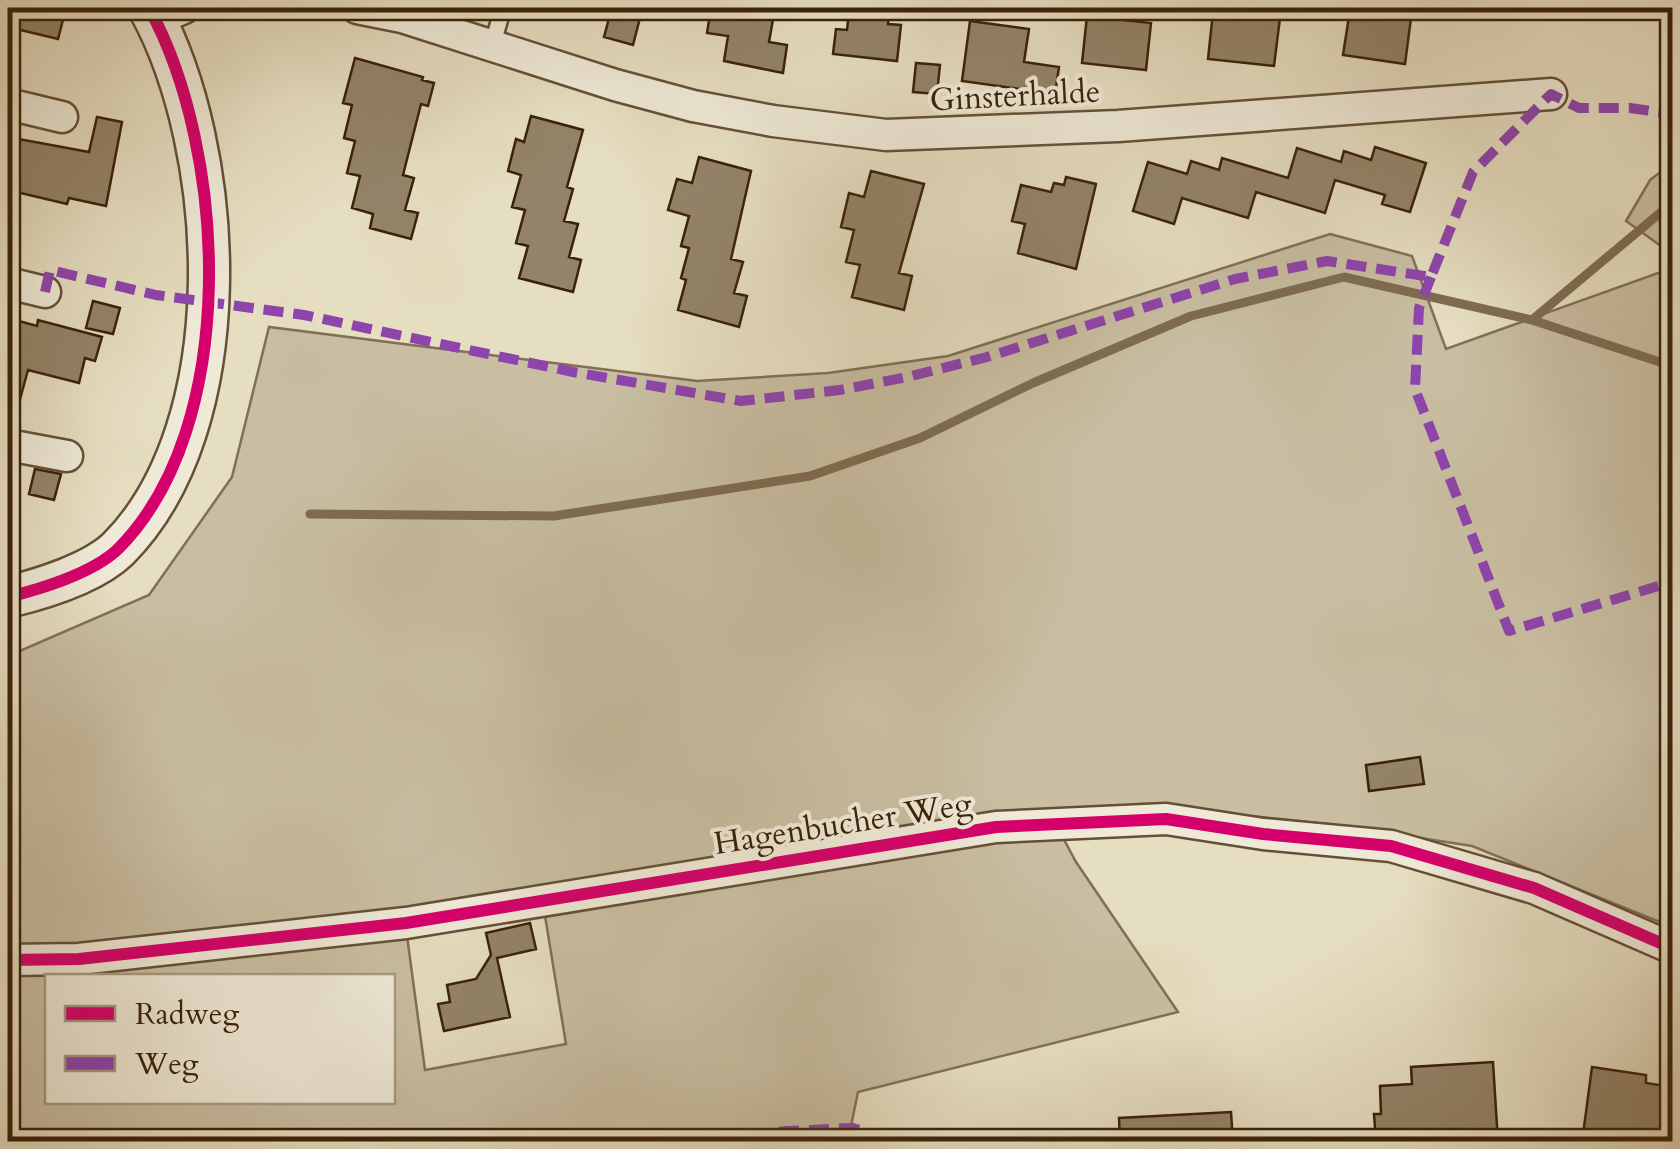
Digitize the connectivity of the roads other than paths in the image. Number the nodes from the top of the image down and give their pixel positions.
1 (357, 8) edge
2 (503, 8) edge
3 (163, 12) edge
4 (492, 46) junction
5 (1551, 94) dead end
6 (8, 104) edge
7 (62, 117) dead end
8 (8, 283) edge
9 (45, 292) dead end
10 (8, 446) edge
11 (67, 456) dead end
12 (8, 597) edge
13 (1672, 948) edge
14 (8, 960) edge

1 - 4 street, Ginsterhalde
2 - 4 lane
3 - 12 street
4 - 5 street, Ginsterhalde
6 - 7 street
8 - 9 street
10 - 11 street
13 - 14 street, Hagenbucher Weg

